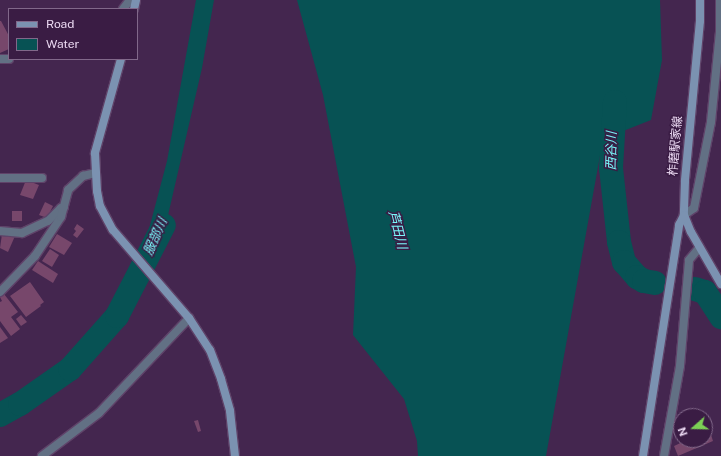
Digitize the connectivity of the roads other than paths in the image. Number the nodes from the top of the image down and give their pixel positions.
1 (700, 0) edge
2 (720, 0) edge
3 (721, 32) edge
4 (121, 60) edge
5 (95, 173) junction
6 (0, 178) edge
7 (42, 178) dead end
8 (64, 207) junction
9 (684, 215) junction
10 (0, 231) edge
11 (700, 248) junction
12 (721, 284) edge
13 (0, 292) edge
14 (189, 318) junction
15 (42, 456) edge
16 (235, 456) edge
17 (643, 456) edge
18 (664, 456) edge

1 - 9 street, 柞磨駅家線
2 - 3 street
3 - 9 street
4 - 5 street
5 - 8 street
5 - 14 street
6 - 7 street
8 - 10 street
8 - 13 street
9 - 11 street, 柞磨駅家線
9 - 17 street
11 - 12 street, 柞磨駅家線
11 - 18 street
14 - 15 street
14 - 16 street

